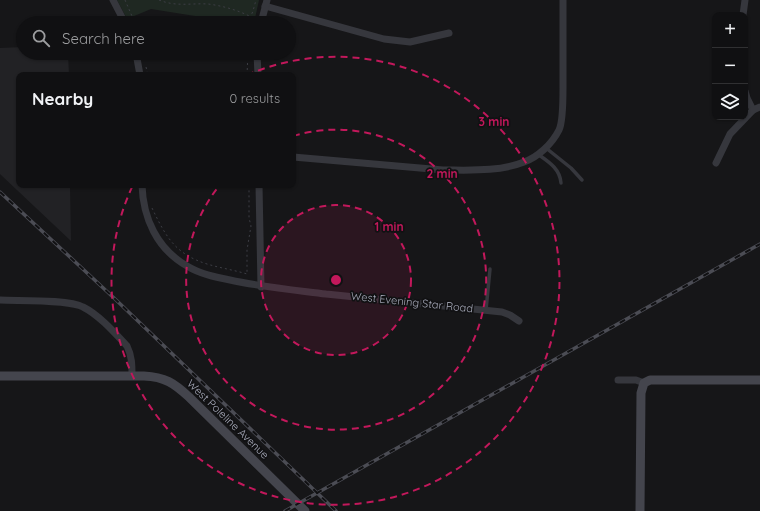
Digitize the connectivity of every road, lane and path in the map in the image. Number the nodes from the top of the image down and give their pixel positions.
1 (114, 0) edge
2 (124, 0) edge
3 (160, 0) edge
4 (256, 0) edge
5 (563, 0) edge
6 (745, 0) edge
7 (266, 3) edge
8 (743, 12) edge
9 (122, 16) edge
10 (131, 16) edge
11 (250, 16) joint
12 (263, 16) edge
13 (449, 33) dead end
14 (137, 60) edge
15 (248, 60) edge
16 (258, 60) edge
17 (139, 72) edge
18 (247, 72) edge
19 (258, 72) edge
20 (748, 102) edge
21 (760, 106) edge
22 (752, 110) junction
23 (545, 148) junction
24 (539, 155) junction
25 (296, 157) edge
26 (716, 163) dead end
27 (582, 180) dead end
28 (560, 183) dead end
29 (142, 188) edge
30 (249, 188) edge
31 (259, 188) edge
32 (151, 205) dead end
33 (490, 269) dead end
34 (261, 287) junction
35 (0, 300) edge
36 (486, 310) junction
37 (519, 321) dead end
38 (0, 376) edge
39 (132, 376) junction
40 (618, 380) dead end
41 (760, 380) edge
42 (644, 383) junction
43 (305, 511) edge
44 (640, 511) edge

1 - 9 street
2 - 10 path
3 - 11 path
4 - 11 path
5 - 23 street
6 - 8 street
7 - 12 street
7 - 13 street
14 - 17 street
15 - 18 path
16 - 19 street
20 - 22 street
21 - 22 street
22 - 26 street
23 - 24 street
23 - 27 lane
24 - 25 street
24 - 28 lane
29 - 34 street, West Evening Star Road
30 - 32 path
31 - 34 street
33 - 36 lane
34 - 36 street, West Evening Star Road
35 - 39 street
36 - 37 street, West Evening Star Road
38 - 39 street, West Poleline Avenue
39 - 43 street, West Poleline Avenue
40 - 42 street
41 - 42 street
42 - 44 street

